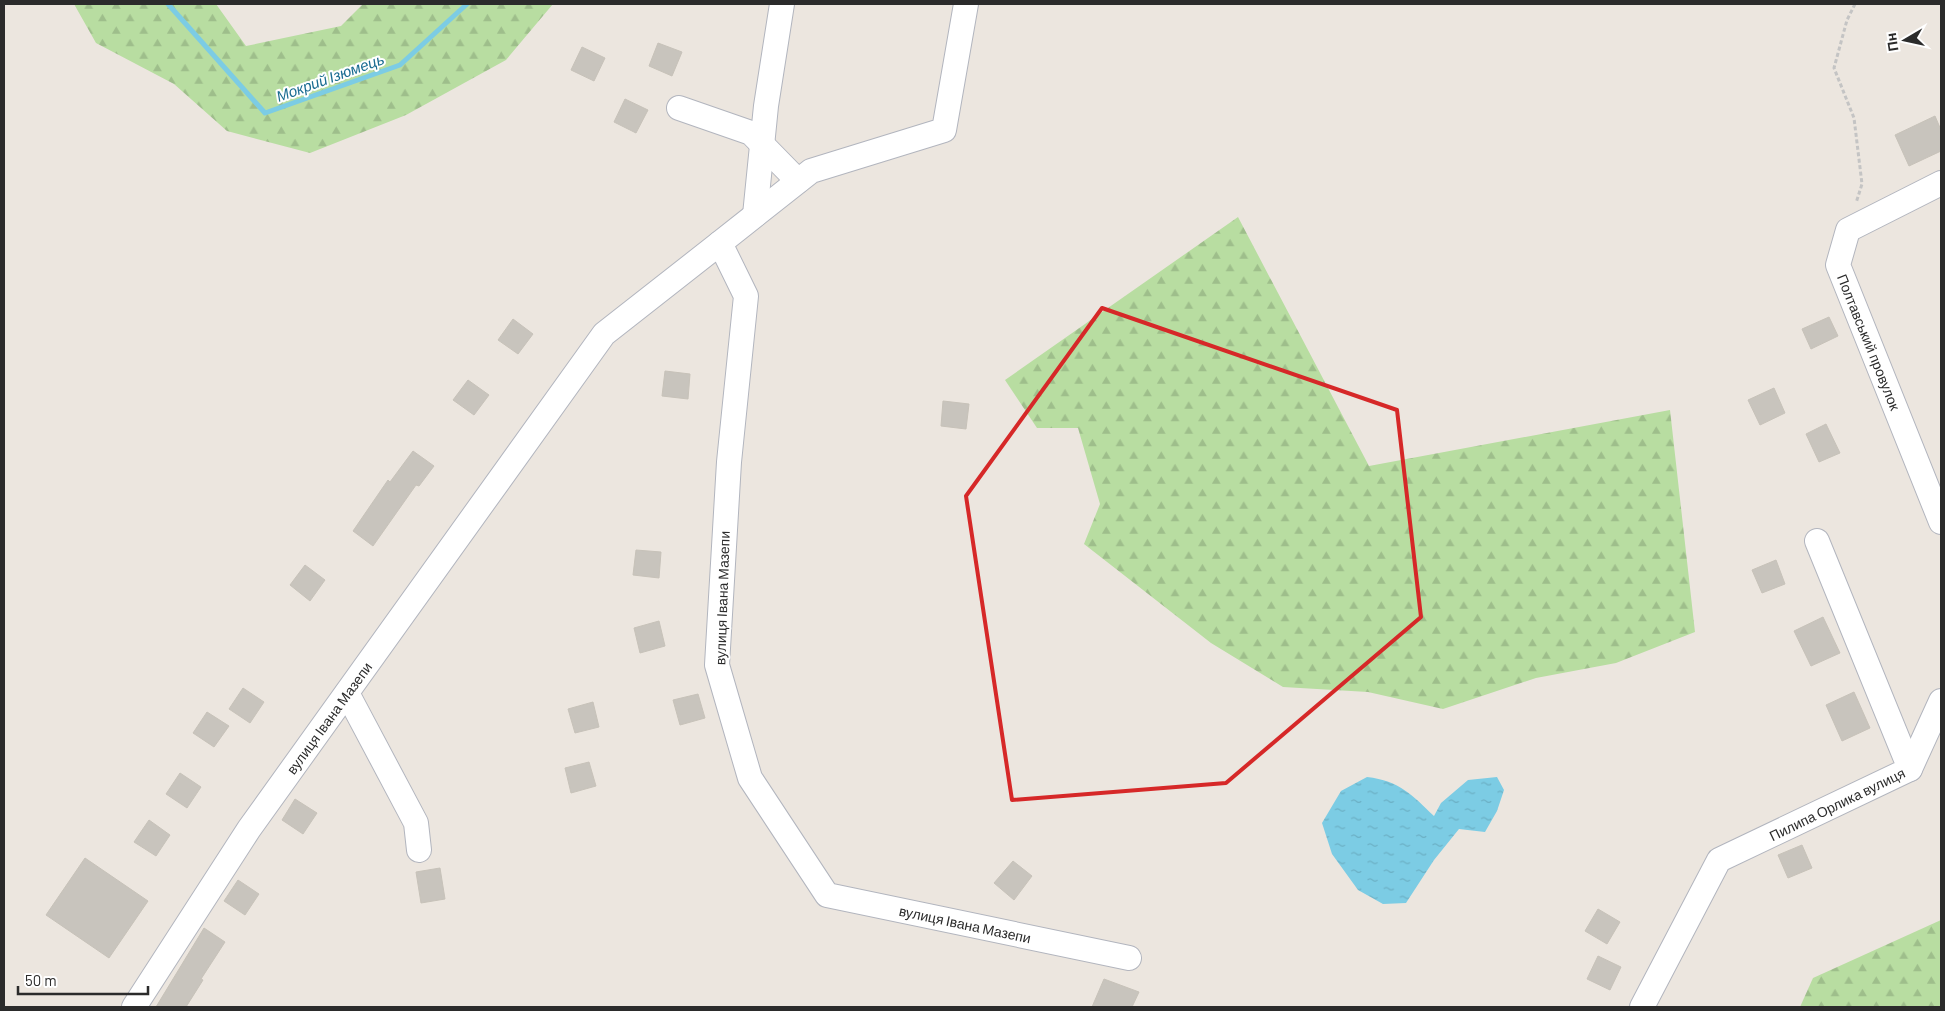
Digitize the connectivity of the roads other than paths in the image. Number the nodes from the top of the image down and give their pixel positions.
1 (782, 4) edge
2 (966, 4) edge
3 (679, 108) dead end
4 (762, 145) junction
5 (798, 181) junction
6 (1941, 183) edge
7 (755, 215) junction
8 (720, 243) junction
9 (1941, 522) edge
10 (1817, 541) dead end
11 (347, 693) junction
12 (1941, 701) edge
13 (1910, 769) junction
14 (419, 850) dead end
15 (1129, 958) dead end
16 (134, 1007) edge
17 (1642, 1007) edge

1 - 4 street
2 - 5 street, вулиця Івана Мазепи
3 - 4 street
4 - 5 street
4 - 7 street
5 - 7 street, вулиця Івана Мазепи
6 - 9 street, Полтавський провулок
7 - 8 street, вулиця Івана Мазепи
8 - 11 street, вулиця Івана Мазепи
8 - 15 street, вулиця Івана Мазепи
10 - 13 street, Пилипа Орлика вулиця
11 - 14 street
11 - 16 street, вулиця Івана Мазепи
12 - 13 street
13 - 17 street, Пилипа Орлика вулиця

